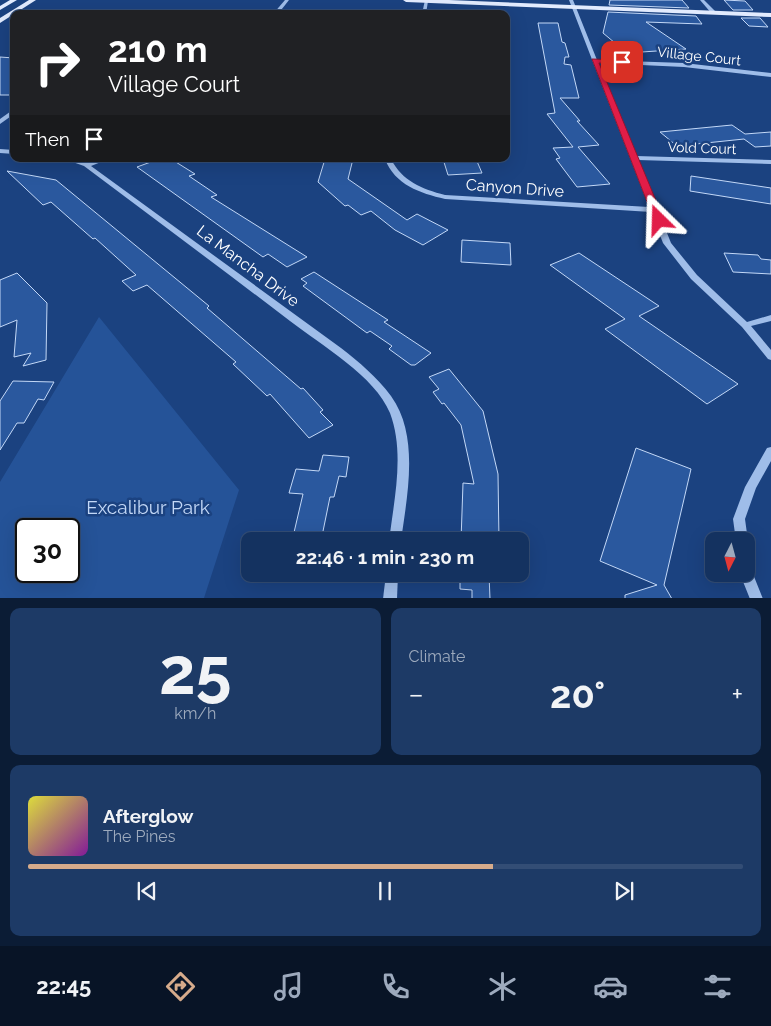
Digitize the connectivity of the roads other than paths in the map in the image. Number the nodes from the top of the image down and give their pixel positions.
1 (14, 0) edge
2 (34, 0) edge
3 (286, 0) edge
4 (406, 0) edge
5 (702, 0) edge
6 (426, 1) edge
7 (572, 3) edge
8 (0, 8) edge
9 (18, 10) edge
10 (278, 10) edge
11 (714, 13) junction
12 (771, 15) edge
13 (594, 61) junction
14 (771, 76) edge
15 (10, 114) edge
16 (0, 122) edge
17 (633, 158) junction
18 (78, 162) edge
19 (95, 162) edge
20 (390, 162) edge
21 (771, 162) edge
22 (86, 165) junction
23 (655, 210) junction
24 (771, 318) edge
25 (745, 325) junction
26 (771, 357) edge
27 (771, 452) edge
28 (396, 532) edge
29 (740, 532) edge
30 (391, 582) edge
31 (750, 582) edge
32 (390, 598) edge
33 (757, 598) edge

1 - 8 main road
2 - 9 main road
3 - 10 street
4 - 6 main road
5 - 11 street
6 - 7 main road
7 - 11 main road
7 - 13 street
11 - 12 main road
13 - 14 street, Village Court
13 - 17 street
15 - 16 street
17 - 21 street, Vold Court
17 - 23 street
18 - 22 street, La Mancha Drive
19 - 22 street
20 - 23 street, Canyon Drive
22 - 28 street, La Mancha Drive
23 - 25 street
24 - 25 street
25 - 26 street
27 - 29 street
30 - 32 street
31 - 33 street

